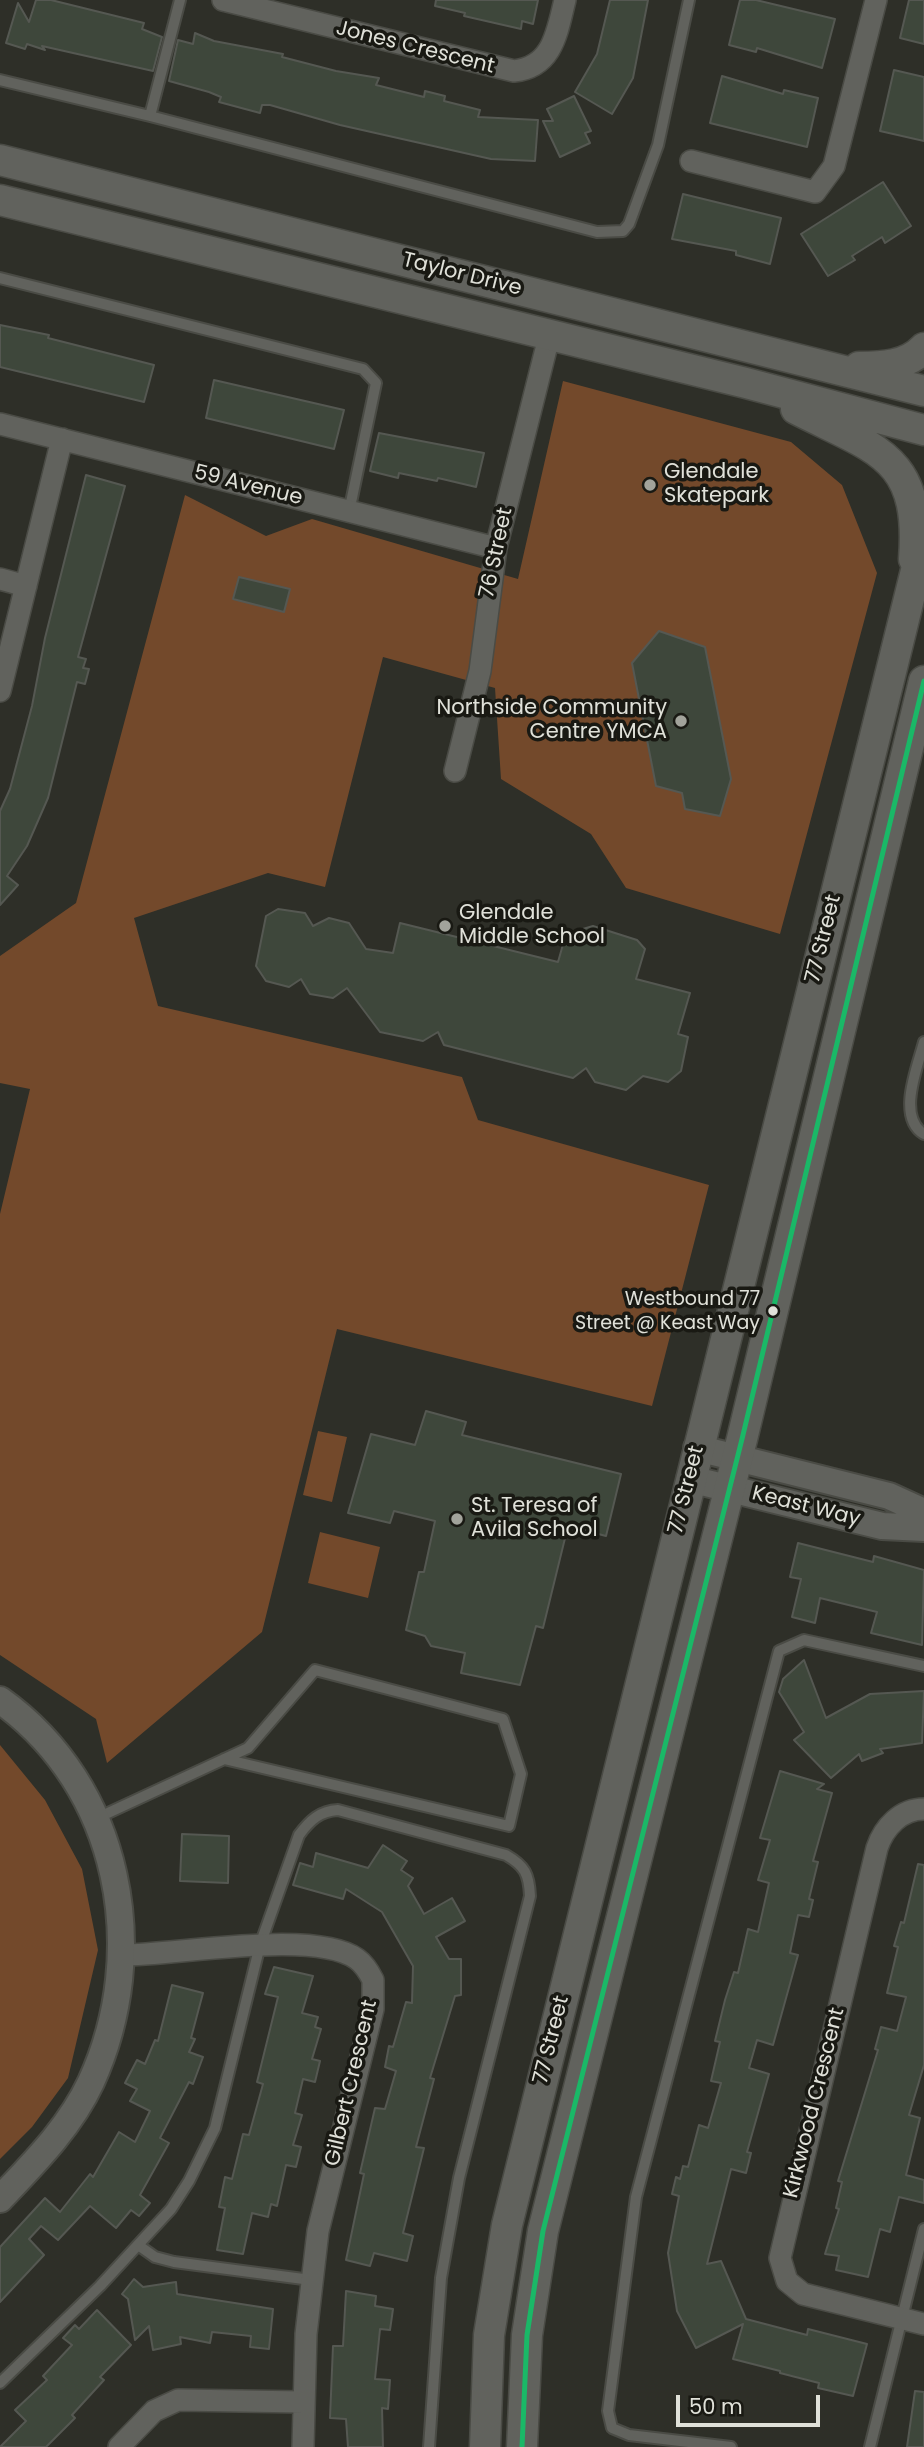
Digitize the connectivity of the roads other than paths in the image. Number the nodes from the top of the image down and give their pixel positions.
1 (180, 0) edge
2 (223, 0) edge
3 (565, 0) edge
4 (689, 0) edge
5 (876, 0) edge
6 (0, 80) edge
7 (150, 116) junction
8 (0, 160) edge
9 (691, 161) dead end
10 (0, 200) edge
11 (0, 278) edge
12 (549, 337) junction
13 (924, 348) edge
14 (833, 367) junction
15 (746, 383) junction
16 (924, 390) edge
17 (0, 424) edge
18 (924, 430) edge
19 (62, 439) junction
20 (349, 512) junction
21 (924, 538) edge
22 (496, 548) junction
23 (0, 579) edge
24 (26, 586) junction
25 (911, 590) junction
26 (924, 681) edge
27 (0, 691) edge
28 (455, 771) dead end
29 (924, 1042) edge
30 (924, 1134) edge
31 (697, 1448) junction
32 (737, 1458) junction
33 (690, 1479) junction
34 (730, 1489) junction
35 (924, 1512) edge
36 (924, 1528) edge
37 (924, 1666) edge
38 (0, 1699) edge
39 (225, 1759) junction
40 (924, 1809) edge
41 (96, 1819) junction
42 (260, 1945) junction
43 (123, 1955) junction
44 (0, 2199) edge
45 (924, 2229) edge
46 (138, 2245) junction
47 (311, 2280) junction
48 (902, 2319) junction
49 (924, 2324) edge
50 (0, 2383) edge
51 (303, 2402) junction
52 (119, 2447) edge
53 (303, 2447) edge
54 (429, 2447) edge
55 (485, 2447) edge
56 (522, 2447) edge
57 (731, 2447) edge
58 (870, 2447) edge

1 - 7 lane
2 - 3 street, Jones Crescent
4 - 7 lane
5 - 9 street
6 - 7 lane
8 - 14 main road, Taylor Drive
10 - 12 main road, Taylor Drive
11 - 20 lane
12 - 15 main road, Taylor Drive
12 - 22 street, 76 Street
13 - 14 main road
14 - 16 main road, Taylor Drive
15 - 18 main road, Taylor Drive
15 - 25 main road
17 - 19 street, 59 Avenue
19 - 20 street, 59 Avenue
19 - 24 street
20 - 22 street, 59 Avenue
21 - 25 main road, 77 Street
22 - 28 street, 76 Street
23 - 24 street
24 - 27 street
25 - 31 main road, 77 Street
26 - 32 main road, 77 Street
29 - 30 lane
31 - 32 street, Keast Way
31 - 33 main road, 77 Street
32 - 34 main road, 77 Street
32 - 35 street, Keast Way
33 - 34 street, Keast Way
33 - 55 main road, 77 Street
34 - 36 street, Keast Way
34 - 56 main road, 77 Street
37 - 57 lane
38 - 41 street
39 - 39 lane
39 - 41 lane
40 - 48 street, Kirkwood Crescent
41 - 43 street
42 - 43 street, Gilbert Crescent
42 - 46 lane
42 - 47 street, Gilbert Crescent
42 - 54 lane
43 - 44 street
45 - 48 lane
46 - 47 lane
46 - 50 lane
47 - 51 street, Gilbert Crescent
48 - 49 street, Kirkwood Crescent
48 - 58 lane
51 - 52 street
51 - 53 street, Gilbert Crescent

